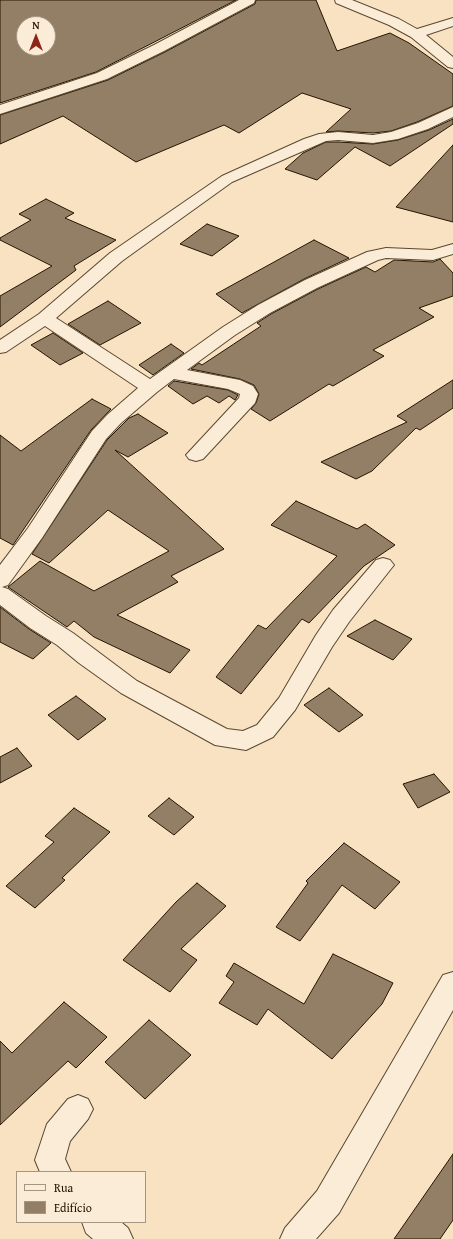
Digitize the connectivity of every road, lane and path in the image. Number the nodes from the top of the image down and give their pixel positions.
1 (249, 0) edge
2 (341, 0) edge
3 (453, 22) edge
4 (416, 34) junction
5 (453, 64) edge
6 (0, 110) edge
7 (453, 111) edge
8 (453, 249) edge
9 (45, 318) junction
10 (0, 348) edge
11 (171, 373) junction
12 (150, 388) junction
13 (196, 455) dead end
14 (383, 565) dead end
15 (0, 580) edge
16 (0, 594) edge
17 (453, 984) edge
18 (78, 1110) dead end
19 (56, 1171) edge
20 (98, 1223) edge
21 (117, 1239) edge
22 (296, 1239) edge

1 - 6 street
2 - 4 street
3 - 4 street
4 - 5 street
7 - 9 street
8 - 11 street
9 - 10 street
9 - 12 street
11 - 12 street
11 - 13 street
12 - 15 street
14 - 16 street
17 - 22 street
18 - 19 street
20 - 21 street

